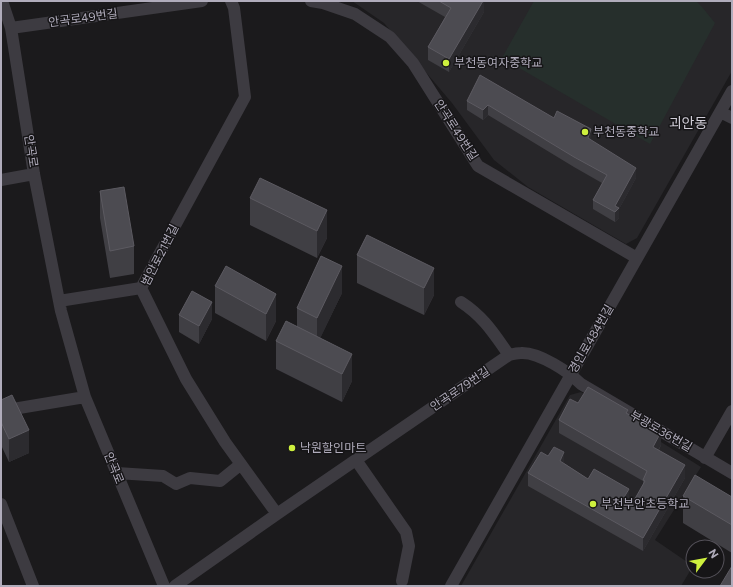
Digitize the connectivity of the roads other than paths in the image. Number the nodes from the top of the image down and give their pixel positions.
1 (2, 1) edge
2 (202, 1) edge
3 (231, 1) edge
4 (311, 1) edge
5 (11, 28) junction
6 (732, 91) edge
7 (720, 112) junction
8 (732, 118) edge
9 (34, 174) junction
10 (1, 180) edge
11 (637, 258) junction
12 (141, 288) junction
13 (59, 301) junction
14 (461, 302) dead end
15 (509, 355) junction
16 (571, 374) junction
17 (85, 397) junction
18 (1, 411) edge
19 (732, 411) edge
20 (706, 458) junction
21 (356, 460) junction
22 (241, 464) junction
23 (117, 473) junction
24 (732, 473) edge
25 (1, 504) edge
26 (277, 514) junction
27 (402, 581) dead end
28 (33, 586) edge
29 (164, 586) edge
30 (175, 586) edge
31 (451, 586) edge

1 - 5 street, 안곡로
2 - 5 street, 안곡로49번길
3 - 12 street, 범안로21번길
4 - 11 street, 안곡로49번길
5 - 9 street, 안곡로
6 - 7 street, 경인로484번길
7 - 8 street
7 - 11 street, 경인로484번길
9 - 10 street
9 - 13 street, 안곡로
11 - 16 street, 경인로484번길
12 - 13 street
12 - 22 street, 범안로21번길
13 - 17 street, 안곡로
14 - 15 street
15 - 16 street
15 - 21 street, 안곡로79번길
16 - 20 street, 부광로36번길
16 - 31 street, 경인로484번길
17 - 18 street
17 - 23 street, 안곡로
19 - 20 street
20 - 24 street, 부광로36번길
21 - 26 street, 안곡로79번길
21 - 27 street
22 - 23 street
22 - 26 street, 범안로21번길
23 - 29 street, 안곡로
25 - 28 street
26 - 30 street, 안곡로79번길

